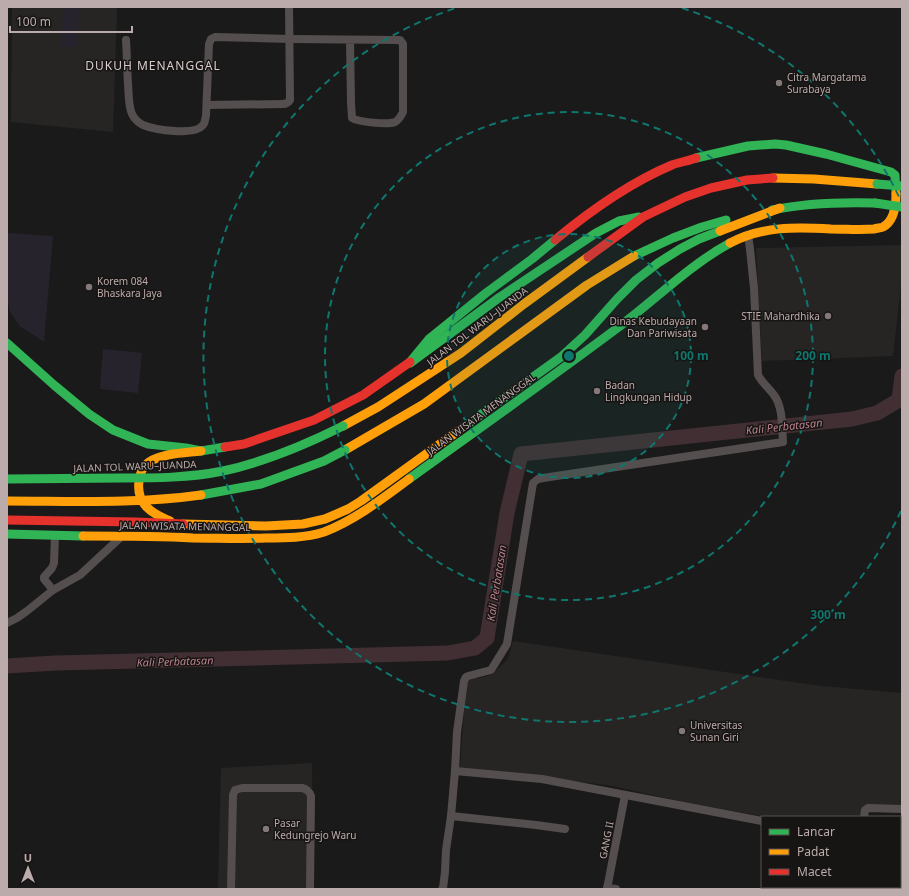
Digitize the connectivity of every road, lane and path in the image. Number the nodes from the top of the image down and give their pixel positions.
1 (290, 7) edge
2 (126, 40) dead end
3 (290, 40) junction
4 (350, 40) junction
5 (206, 105) junction
6 (898, 175) edge
7 (902, 186) edge
8 (902, 206) edge
9 (780, 208) junction
10 (643, 217) junction
11 (748, 235) junction
12 (7, 343) edge
13 (410, 362) junction
14 (201, 451) junction
15 (7, 479) edge
16 (7, 501) edge
17 (7, 520) edge
18 (180, 524) junction
19 (7, 534) edge
20 (55, 535) junction
21 (122, 536) junction
22 (54, 590) junction
23 (7, 623) edge
24 (455, 771) junction
25 (625, 795) junction
26 (902, 809) edge
27 (451, 816) junction
28 (864, 816) edge
29 (761, 821) edge
30 (565, 829) dead end
31 (231, 889) edge
32 (310, 889) edge
33 (442, 889) edge
34 (610, 889) edge

1 - 3 street
2 - 5 street
3 - 4 street
3 - 5 street
3 - 5 street
4 - 4 street
6 - 11 main road, JALAN WISATA MENANGGAL
6 - 13 main road
7 - 10 main road, JALAN TOL WARU–JUANDA, bridge
8 - 9 main road, bridge
9 - 16 main road, bridge
9 - 18 main road
10 - 13 main road
10 - 15 main road, JALAN TOL WARU–JUANDA, bridge
11 - 21 main road, JALAN WISATA MENANGGAL
11 - 24 street
12 - 14 main road
13 - 14 main road
14 - 18 main road
17 - 18 main road
19 - 20 main road, JALAN WISATA MENANGGAL
20 - 21 main road, JALAN WISATA MENANGGAL
20 - 22 street
21 - 22 street
22 - 23 street
24 - 25 street
24 - 27 street
25 - 29 street
25 - 34 street, GANG II
26 - 28 street
27 - 30 street
27 - 33 street
31 - 32 street

